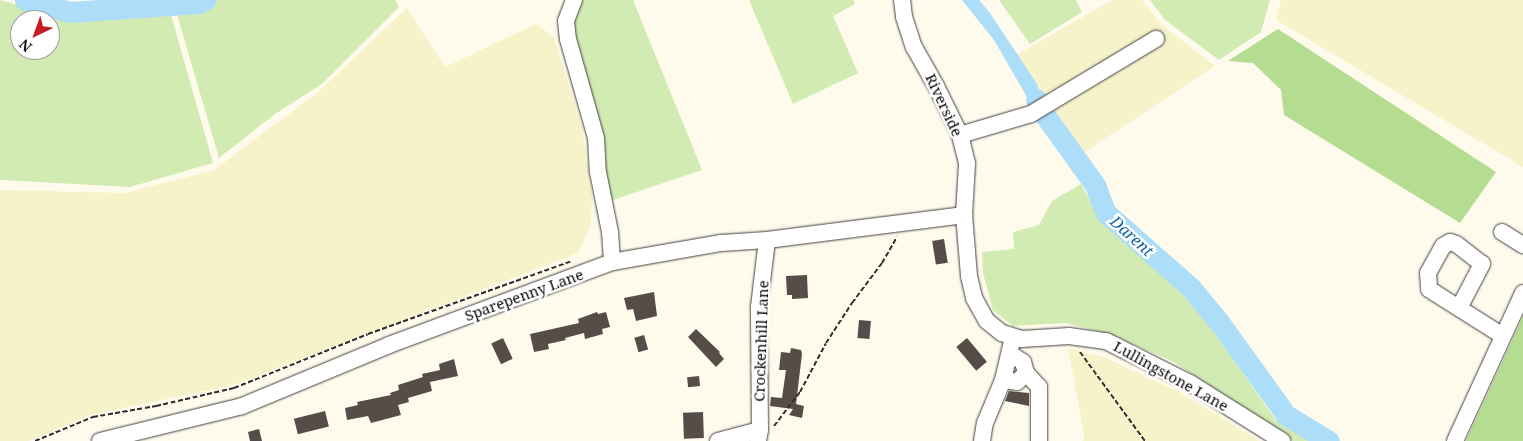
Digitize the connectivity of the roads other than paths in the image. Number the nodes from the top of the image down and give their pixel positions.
1 (574, 0) edge
2 (902, 0) edge
3 (1156, 39) dead end
4 (960, 135) junction
5 (964, 215) junction
6 (1502, 232) dead end
7 (767, 240) junction
8 (1523, 245) edge
9 (612, 262) junction
10 (1523, 293) edge
11 (1459, 308) dead end
12 (1503, 336) junction
13 (1013, 338) junction
14 (1009, 358) junction
15 (1026, 374) junction
16 (1003, 380) junction
17 (759, 433) edge
18 (100, 441) edge
19 (718, 441) edge
20 (982, 441) edge
21 (1039, 441) edge
22 (1282, 441) edge
23 (1456, 441) edge

1 - 9 street
2 - 4 street, Riverside
3 - 4 street
4 - 5 street, Riverside
5 - 7 street, Sparepenny Lane
5 - 13 street
6 - 8 street
7 - 9 street, Sparepenny Lane
7 - 17 street, Crockenhill Lane
9 - 18 street, Sparepenny Lane
10 - 12 street
11 - 12 street
12 - 23 street
13 - 14 street
13 - 22 street, Lullingstone Lane
14 - 15 street
14 - 16 street
15 - 16 street
15 - 21 street
16 - 20 street
17 - 19 street

